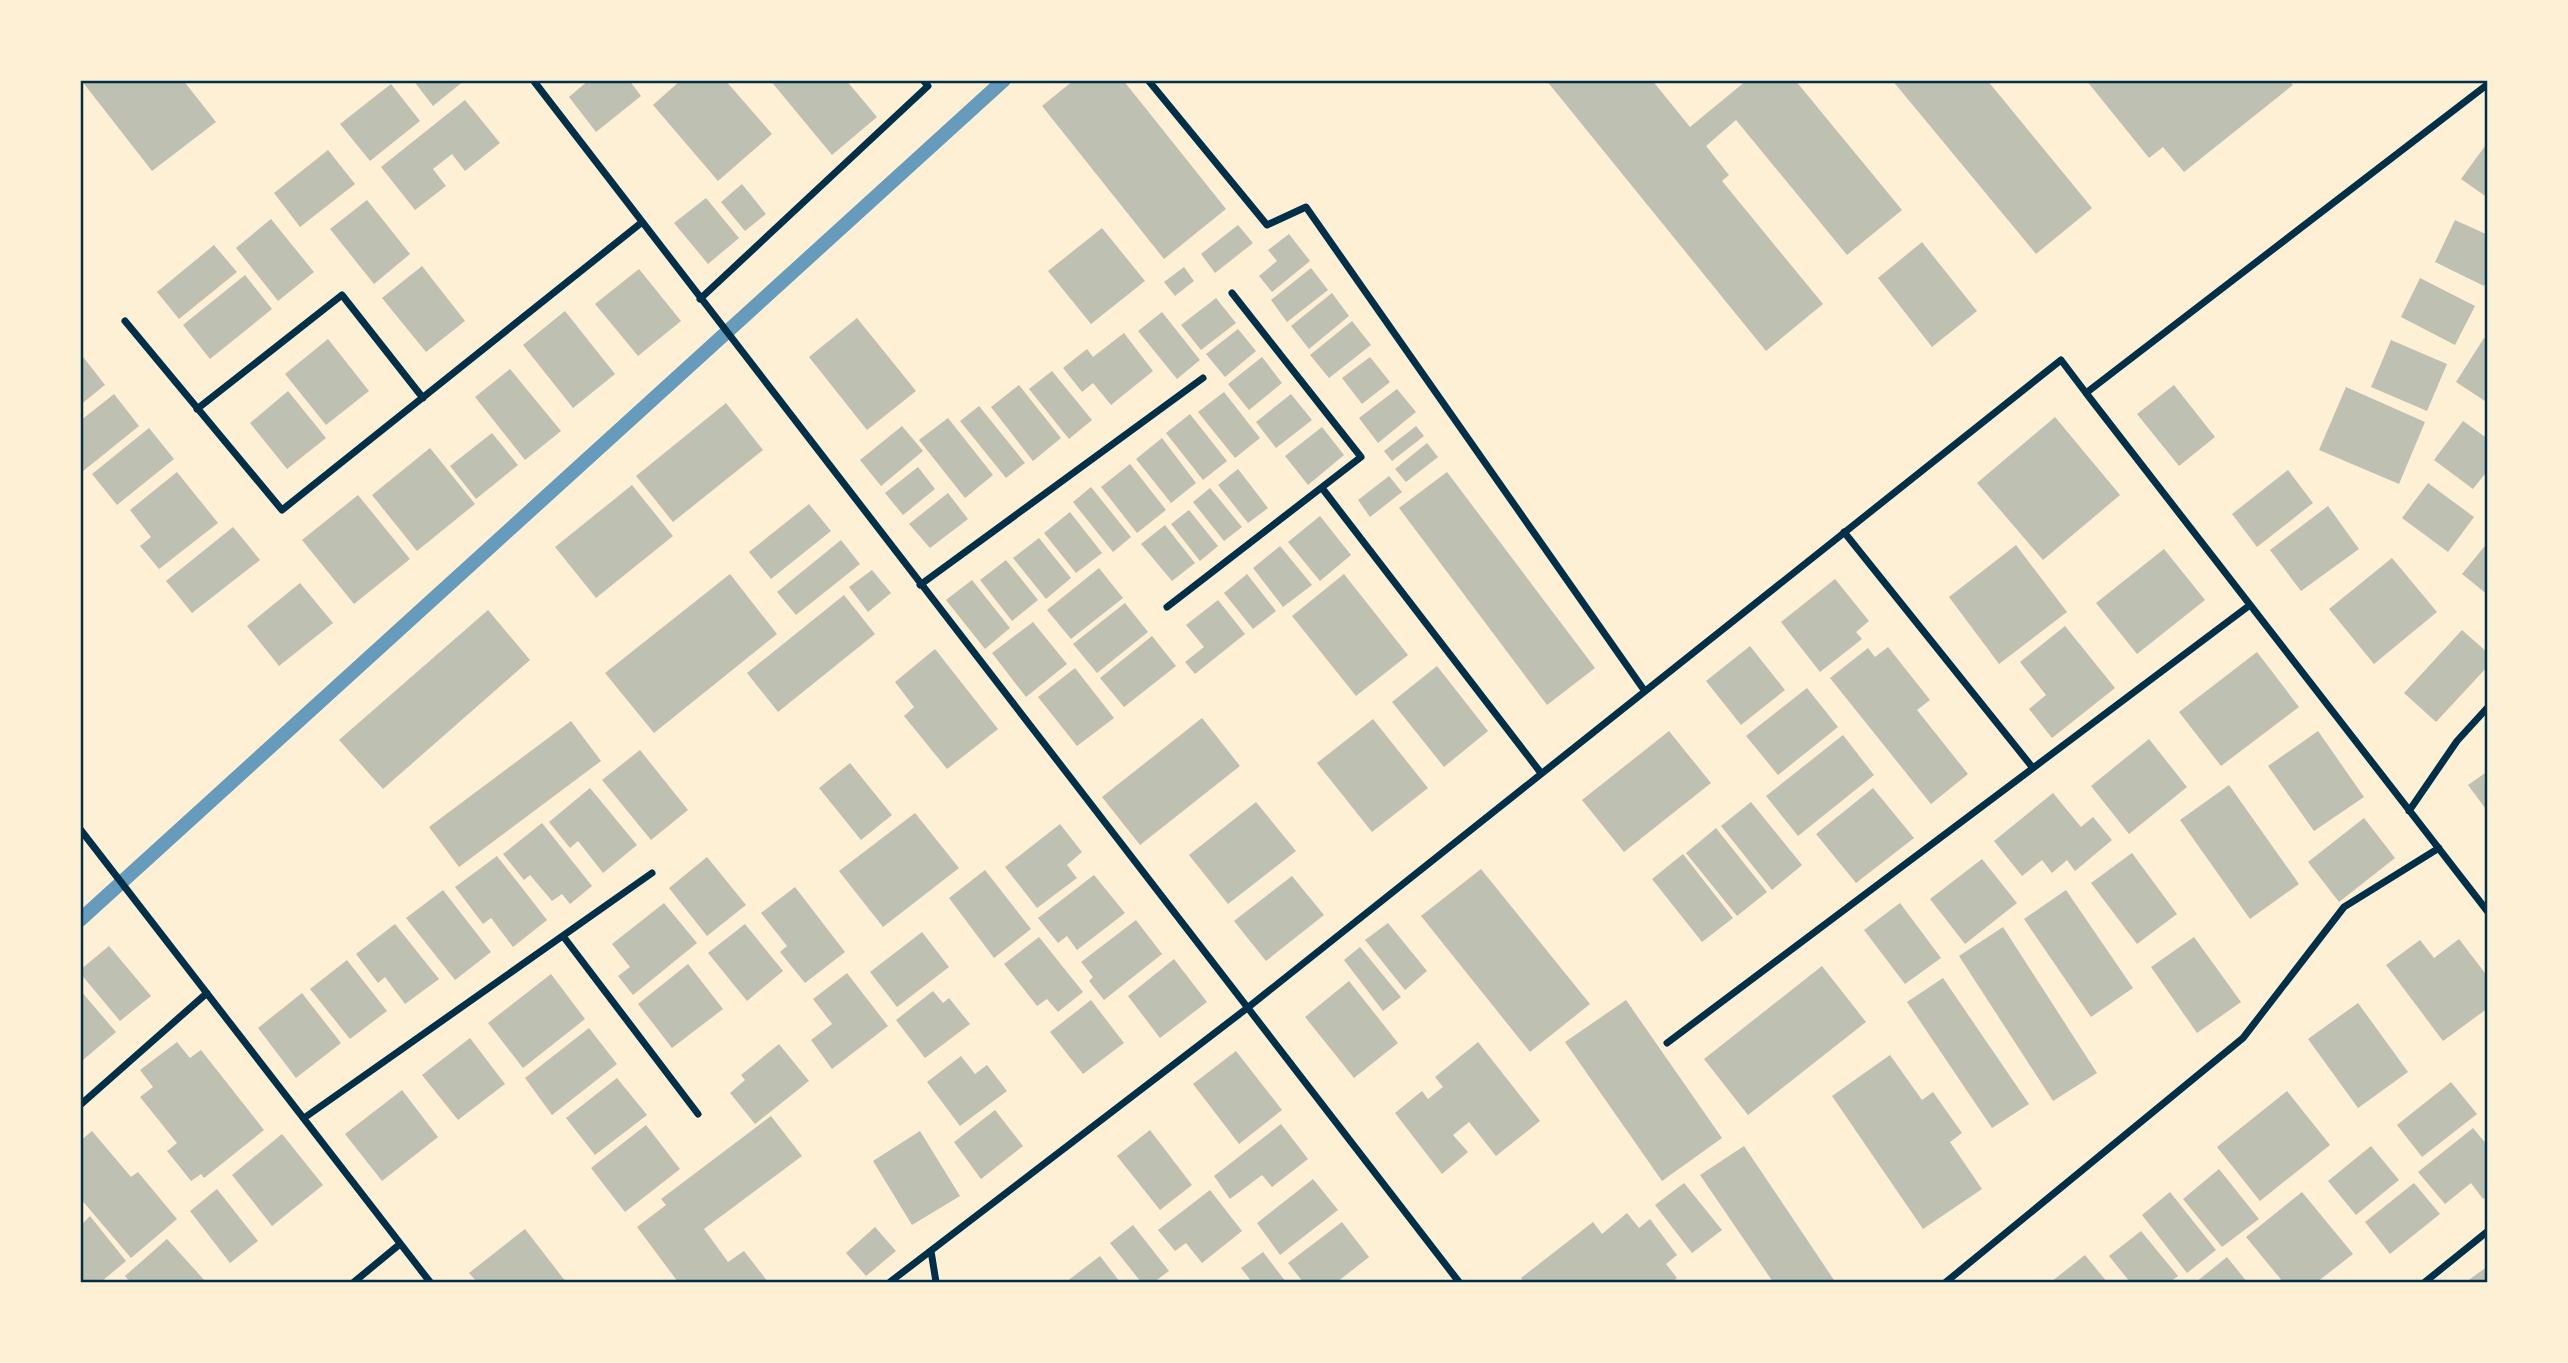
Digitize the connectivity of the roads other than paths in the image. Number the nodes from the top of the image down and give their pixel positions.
1 (533, 80) edge
2 (923, 80) edge
3 (1148, 80) edge
4 (2487, 84) edge
5 (641, 223) junction
6 (1232, 293) dead end
7 (700, 299) junction
8 (125, 321) dead end
9 (1203, 378) dead end
10 (2086, 393) junction
11 (423, 397) junction
12 (197, 409) junction
13 (1322, 488) junction
14 (1844, 531) junction
15 (920, 585) junction
16 (2250, 605) junction
17 (1167, 607) dead end
18 (1644, 690) junction
19 (2487, 707) edge
20 (2033, 768) junction
21 (1541, 773) junction
22 (2409, 811) junction
23 (80, 829) edge
24 (2439, 848) junction
25 (652, 873) dead end
26 (2487, 912) edge
27 (563, 936) junction
28 (206, 993) junction
29 (1246, 1009) junction
30 (1667, 1043) dead end
31 (80, 1105) edge
32 (698, 1114) dead end
33 (304, 1118) junction
34 (2487, 1231) edge
35 (400, 1244) junction
36 (931, 1251) junction
37 (354, 1283) edge
38 (430, 1283) edge
39 (890, 1283) edge
40 (936, 1283) edge
41 (1459, 1283) edge
42 (1946, 1283) edge
43 (2426, 1283) edge

1 - 5 street
2 - 7 street
3 - 18 street
4 - 10 street
5 - 7 street
5 - 11 street
6 - 13 street
7 - 15 street
8 - 12 street
9 - 15 street
10 - 14 street
10 - 16 street
11 - 12 street
11 - 12 street
13 - 17 street
13 - 21 street
14 - 18 street
14 - 20 street
15 - 29 street
16 - 20 street
16 - 22 street
18 - 21 street
19 - 22 street
20 - 30 street
21 - 29 street
22 - 24 street
23 - 28 street
24 - 26 street
24 - 42 street
25 - 27 street
27 - 32 street
27 - 33 street
28 - 31 street
28 - 33 street
29 - 36 street
29 - 41 street
33 - 35 street
34 - 43 street
35 - 37 street
35 - 38 street
36 - 39 street
36 - 40 street

